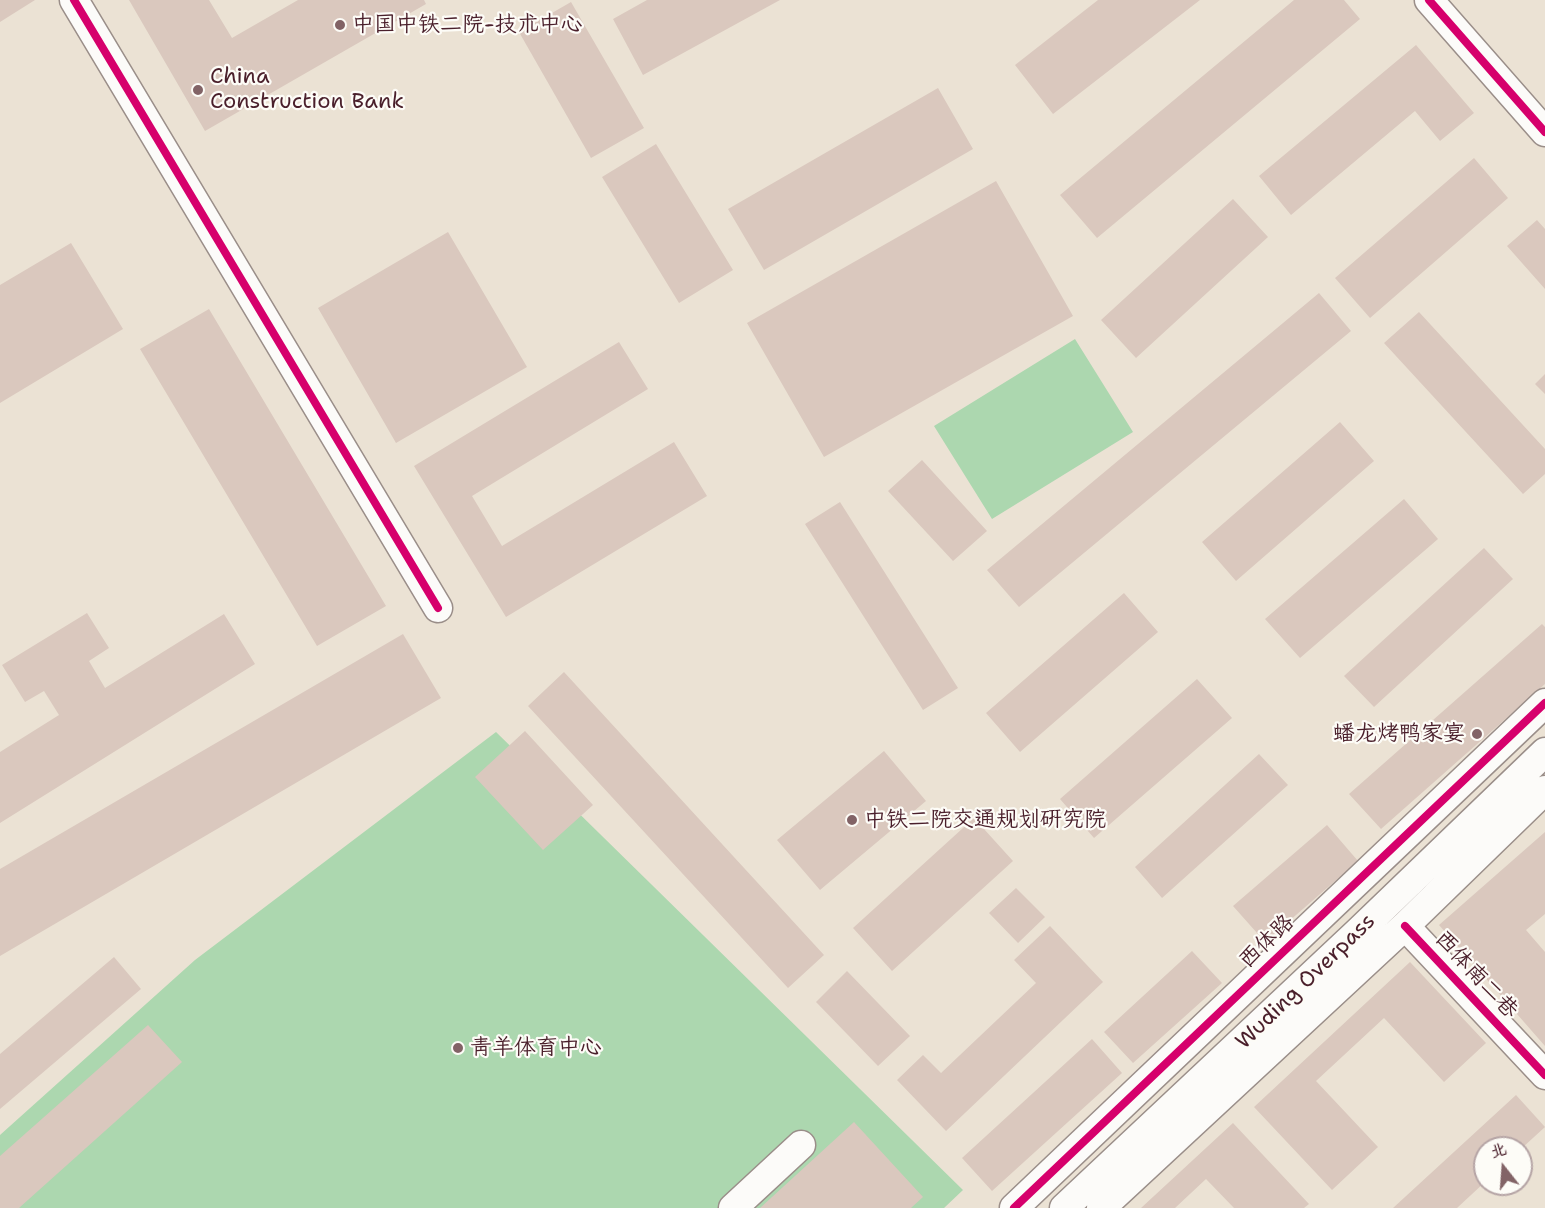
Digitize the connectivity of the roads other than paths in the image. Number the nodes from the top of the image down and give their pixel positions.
1 (74, 0) edge
2 (1429, 0) edge
3 (1545, 132) edge
4 (438, 608) dead end
5 (1545, 703) edge
6 (1545, 752) edge
7 (1545, 790) edge
8 (1405, 926) junction
9 (1545, 1075) edge
10 (801, 1145) dead end
11 (733, 1208) edge
12 (1014, 1208) edge
13 (1064, 1208) edge
14 (1101, 1208) edge

1 - 4 street
2 - 3 street
5 - 12 street, 西体路
6 - 13 street, Wuding Overpass
7 - 8 street
8 - 9 street, 西体南二巷
8 - 14 street
10 - 11 street

